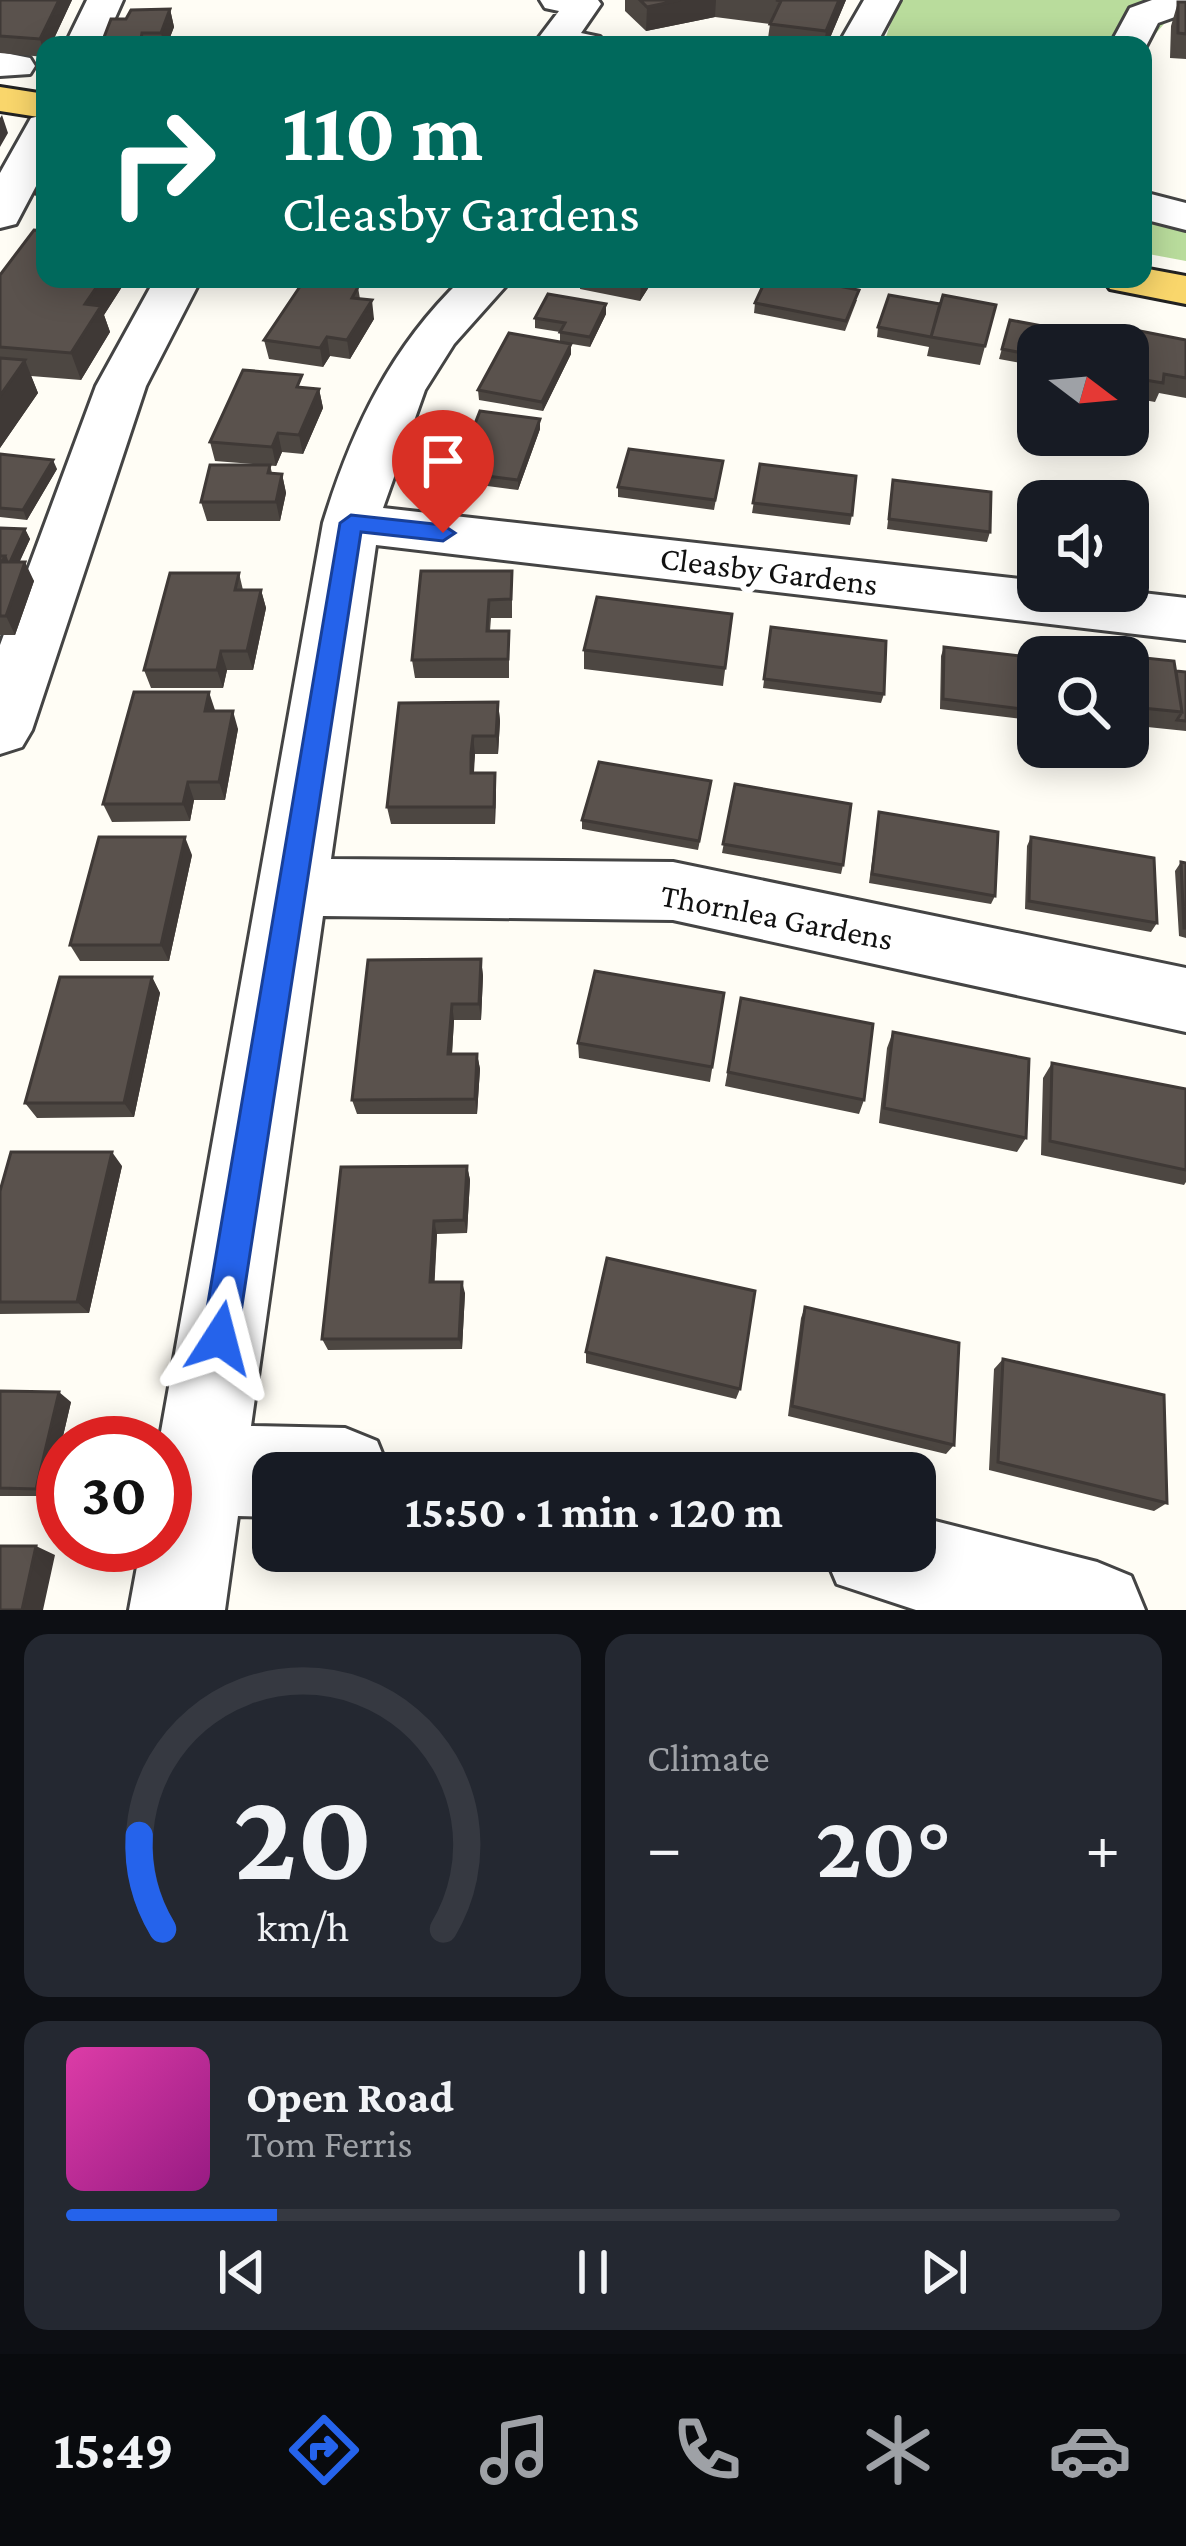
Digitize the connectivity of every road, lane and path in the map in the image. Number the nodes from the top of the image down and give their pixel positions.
1 (104, 0) edge
2 (882, 0) edge
3 (1186, 0) edge
4 (571, 2) edge
5 (88, 36) edge
6 (558, 36) edge
7 (862, 36) edge
8 (1133, 36) edge
9 (5, 76) edge
10 (36, 99) edge
11 (36, 153) edge
12 (17, 208) edge
13 (1152, 208) edge
14 (1186, 217) edge
15 (1152, 284) edge
16 (173, 288) edge
17 (481, 288) edge
18 (1186, 290) edge
19 (351, 523) junction
20 (1186, 619) edge
21 (0, 730) edge
22 (291, 887) junction
23 (1186, 1000) edge
24 (199, 1470) junction
25 (252, 1471) edge
26 (936, 1568) edge
27 (177, 1610) edge
28 (1097, 1610) edge

1 - 5 street
2 - 7 street
3 - 8 street
4 - 6 street
9 - 10 main road
11 - 12 street
13 - 14 street
15 - 18 main road
16 - 21 street
17 - 19 street
19 - 20 street, Cleasby Gardens
19 - 22 street
22 - 23 street, Thornlea Gardens
22 - 24 street
24 - 25 street
24 - 27 street
26 - 28 street

